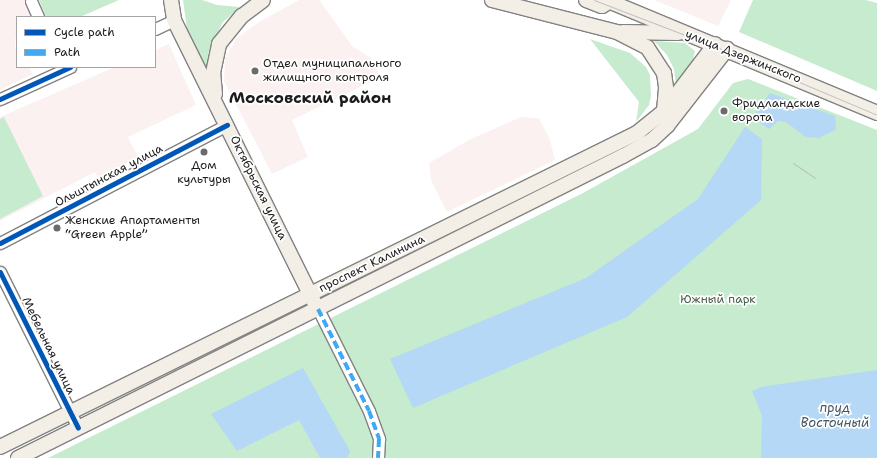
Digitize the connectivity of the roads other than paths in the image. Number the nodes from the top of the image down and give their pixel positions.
1 (171, 0) edge
2 (263, 0) edge
3 (492, 0) edge
4 (586, 0) edge
5 (32, 1) edge
6 (608, 1) edge
7 (38, 16) edge
8 (174, 20) junction
9 (156, 29) edge
10 (617, 32) junction
11 (690, 35) junction
12 (721, 46) junction
13 (63, 68) edge
14 (0, 99) edge
15 (217, 106) junction
16 (664, 111) junction
17 (877, 113) edge
18 (227, 125) junction
19 (652, 140) junction
20 (0, 243) edge
21 (0, 272) edge
22 (310, 294) junction
23 (318, 309) junction
24 (70, 412) junction
25 (78, 428) junction
26 (0, 447) edge
27 (18, 458) edge
28 (378, 458) edge

1 - 8 main road, Октябрьская улица
2 - 15 main road
3 - 10 main road
4 - 6 main road, улица Дзержинского
5 - 7 street
6 - 11 main road, улица Дзержинского
8 - 9 street
8 - 15 main road, Октябрьская улица
10 - 11 main road
10 - 16 main road
11 - 12 main road, улица Дзержинского
12 - 16 main road, проспект Калинина
12 - 17 main road, улица Дзержинского
12 - 19 main road, проспект Калинина
13 - 14 street
15 - 18 main road, Октябрьская улица
16 - 19 main road
16 - 22 main road, проспект Калинина
18 - 20 street, Ольштынская улица
18 - 22 main road, Октябрьская улица
19 - 23 main road, проспект Калинина
21 - 24 street, Мебельная улица
22 - 23 main road, Октябрьская улица
22 - 24 main road, проспект Калинина
23 - 25 main road, проспект Калинина
23 - 28 street
24 - 25 street, Мебельная улица
24 - 26 main road, проспект Калинина
25 - 27 main road, проспект Калинина

